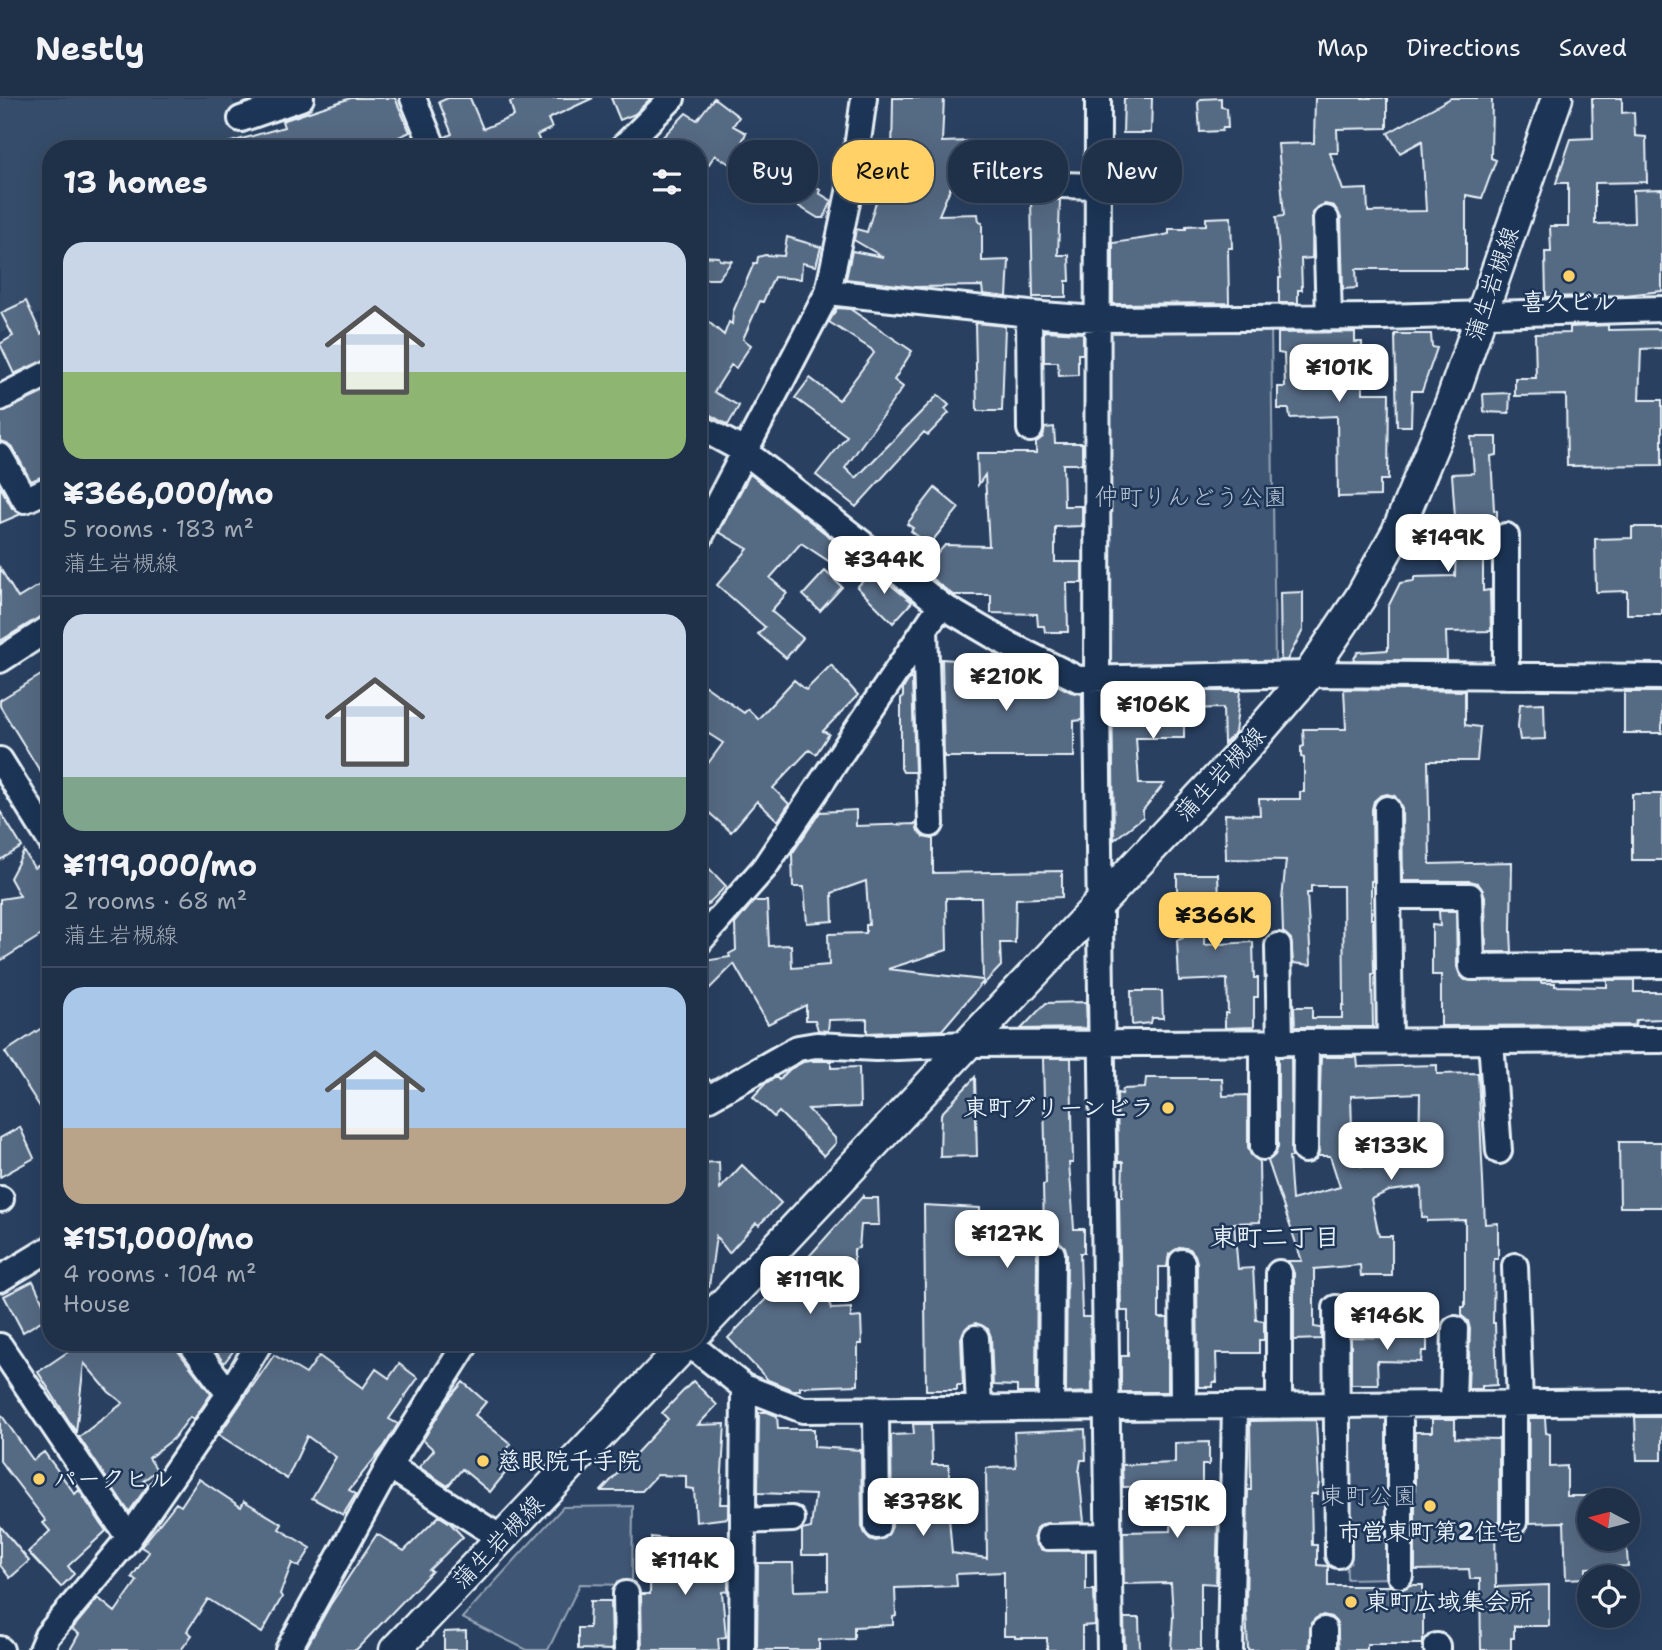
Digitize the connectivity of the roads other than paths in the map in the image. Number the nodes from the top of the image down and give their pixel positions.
1 (301, 98) edge
2 (413, 98) edge
3 (863, 98) edge
4 (1098, 98) edge
5 (1557, 98) edge
6 (664, 101) edge
7 (242, 119) dead end
8 (424, 140) edge
9 (633, 140) edge
10 (1098, 140) edge
11 (1099, 203) edge
12 (1326, 219) dead end
13 (828, 292) junction
14 (1662, 309) edge
15 (1481, 313) junction
16 (1029, 314) junction
17 (1329, 318) junction
18 (1096, 319) junction
19 (42, 377) edge
20 (0, 398) edge
21 (1030, 429) dead end
22 (707, 431) edge
23 (744, 451) junction
24 (0, 456) edge
25 (42, 492) edge
26 (707, 523) edge
27 (1506, 536) dead end
28 (941, 605) junction
29 (925, 628) junction
30 (42, 633) edge
31 (0, 660) edge
32 (1309, 674) junction
33 (1506, 676) junction
34 (1662, 677) edge
35 (1098, 679) junction
36 (0, 760) edge
37 (1387, 809) dead end
38 (931, 824) dead end
39 (42, 828) edge
40 (1388, 896) junction
41 (1099, 904) junction
42 (707, 933) edge
43 (1278, 946) dead end
44 (1662, 965) edge
45 (1662, 1040) edge
46 (1491, 1041) junction
47 (1390, 1042) junction
48 (1271, 1043) junction
49 (1306, 1043) junction
50 (966, 1044) junction
51 (1102, 1044) junction
52 (707, 1096) edge
53 (1263, 1147) dead end
54 (1305, 1150) dead end
55 (1499, 1151) dead end
56 (42, 1253) edge
57 (1052, 1254) dead end
58 (1182, 1262) dead end
59 (1515, 1266) dead end
60 (1279, 1273) dead end
61 (0, 1279) edge
62 (1336, 1308) dead end
63 (707, 1320) edge
64 (1455, 1329) dead end
65 (976, 1338) dead end
66 (0, 1346) edge
67 (197, 1351) edge
68 (255, 1351) edge
69 (461, 1351) edge
70 (678, 1351) edge
71 (699, 1351) edge
72 (744, 1387) junction
73 (229, 1394) junction
74 (1662, 1402) edge
75 (1453, 1404) junction
76 (1517, 1404) junction
77 (1400, 1405) junction
78 (1279, 1406) junction
79 (1336, 1406) junction
80 (1183, 1407) junction
81 (1235, 1407) junction
82 (1051, 1408) junction
83 (1107, 1408) junction
84 (979, 1409) junction
85 (876, 1410) junction
86 (390, 1466) junction
87 (792, 1519) dead end
88 (743, 1521) junction
89 (1514, 1522) dead end
90 (877, 1526) dead end
91 (1049, 1536) dead end
92 (1109, 1536) junction
93 (129, 1538) junction
94 (501, 1538) junction
95 (1338, 1555) dead end
96 (1400, 1575) dead end
97 (626, 1594) dead end
98 (41, 1650) edge
99 (288, 1650) edge
100 (394, 1650) edge
101 (627, 1650) edge
102 (743, 1650) edge
103 (1110, 1650) edge
104 (1230, 1650) edge

1 - 7 street
2 - 8 street
3 - 13 street
4 - 10 street
5 - 15 main road, 蒲生岩槻線
6 - 9 street
11 - 18 street
12 - 17 street
13 - 16 street
13 - 23 street
14 - 15 street
15 - 17 street
15 - 32 main road, 蒲生岩槻線
16 - 18 street
16 - 21 street
17 - 18 street
18 - 35 street
19 - 20 street
22 - 23 street
23 - 26 street
23 - 28 street
24 - 25 street
27 - 33 street
28 - 29 street
28 - 35 street
29 - 38 street
29 - 42 street
30 - 31 street
32 - 33 street
32 - 35 street
32 - 41 main road, 蒲生岩槻線
33 - 34 street
35 - 41 street
36 - 39 street
37 - 40 street
40 - 44 street
40 - 47 street
41 - 50 main road, 蒲生岩槻線
41 - 51 street
43 - 48 street
45 - 46 street
46 - 47 street
46 - 55 street
47 - 49 street
48 - 49 street
48 - 51 street
48 - 53 street
49 - 54 street
50 - 51 street
50 - 52 street
50 - 63 main road, 蒲生岩槻線
51 - 83 street
56 - 61 street
57 - 82 street
58 - 80 street
59 - 76 street
60 - 78 street
62 - 79 street
64 - 75 street
65 - 84 street
66 - 93 street
67 - 73 street
68 - 73 street
69 - 86 street
70 - 94 main road, 蒲生岩槻線
71 - 72 street
72 - 85 street
72 - 88 street
73 - 93 street
74 - 76 street
75 - 76 street
75 - 77 street
76 - 89 street
77 - 79 street
77 - 96 street
78 - 79 street
78 - 81 street
79 - 95 street
80 - 81 street
80 - 83 street
81 - 104 street
82 - 83 street
82 - 84 street
83 - 92 street
84 - 85 street
85 - 90 street
86 - 94 street
86 - 99 street
87 - 88 street
88 - 102 street
91 - 92 street
92 - 103 street
93 - 98 street
94 - 100 main road, 蒲生岩槻線
97 - 101 street

